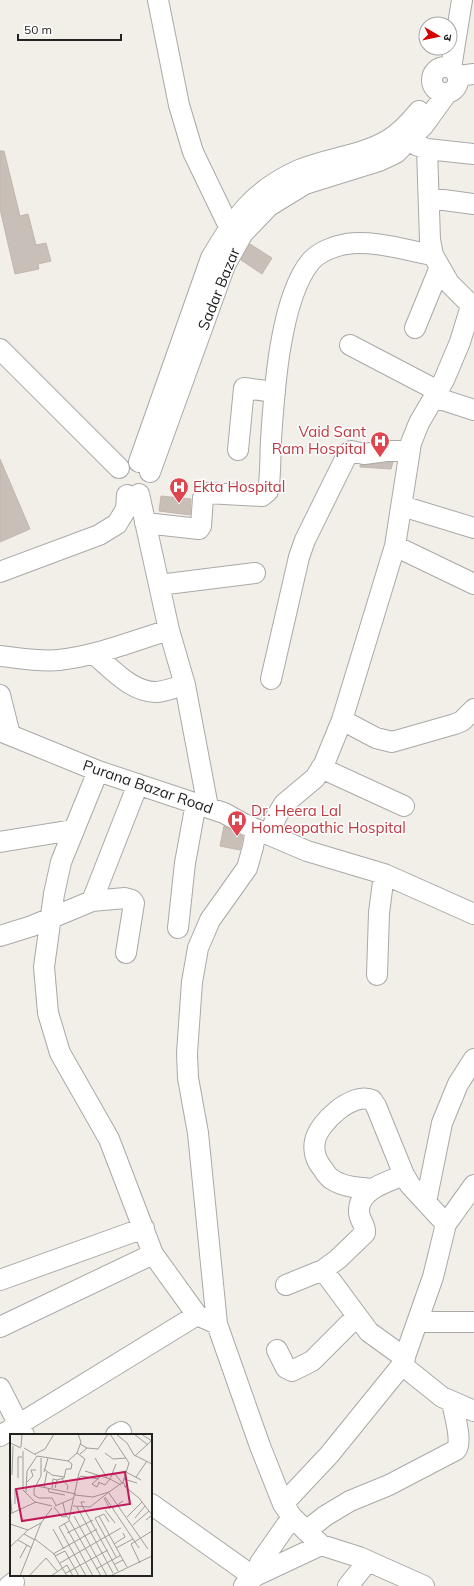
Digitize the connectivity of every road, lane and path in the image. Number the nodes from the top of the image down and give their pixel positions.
1 (158, 0) edge
2 (448, 0) edge
3 (462, 0) edge
4 (445, 16) edge
5 (444, 56) edge
6 (454, 80) edge
7 (403, 138) junction
8 (427, 149) junction
9 (474, 154) edge
10 (429, 198) junction
11 (474, 204) edge
12 (233, 235) junction
13 (436, 261) junction
14 (472, 307) edge
15 (415, 328) dead end
16 (350, 345) dead end
17 (0, 349) edge
18 (275, 392) junction
19 (436, 394) junction
20 (474, 410) edge
21 (238, 450) dead end
22 (409, 451) junction
23 (144, 467) junction
24 (119, 468) junction
25 (133, 495) junction
26 (402, 506) junction
27 (145, 523) junction
28 (474, 528) edge
29 (395, 546) junction
30 (0, 572) edge
31 (255, 573) dead end
32 (474, 584) edge
33 (159, 585) junction
34 (169, 630) junction
35 (94, 654) junction
36 (0, 656) edge
37 (271, 679) dead end
38 (185, 685) junction
39 (0, 695) edge
40 (474, 709) edge
41 (342, 720) junction
42 (5, 733) edge
43 (321, 768) junction
44 (98, 771) junction
45 (138, 784) junction
46 (202, 805) junction
47 (404, 806) dead end
48 (73, 830) junction
49 (263, 832) junction
50 (0, 842) edge
51 (384, 874) junction
52 (92, 901) junction
53 (474, 914) edge
54 (50, 918) junction
55 (178, 928) dead end
56 (0, 936) edge
57 (126, 953) dead end
58 (377, 975) dead end
59 (474, 1059) edge
60 (404, 1175) junction
61 (474, 1185) edge
62 (372, 1189) junction
63 (426, 1202) junction
64 (446, 1224) junction
65 (144, 1228) junction
66 (153, 1254) junction
67 (323, 1270) junction
68 (0, 1280) edge
69 (286, 1285) dead end
70 (197, 1315) junction
71 (356, 1317) junction
72 (419, 1322) junction
73 (474, 1322) edge
74 (217, 1324) junction
75 (0, 1327) edge
76 (277, 1350) dead end
77 (404, 1362) junction
78 (0, 1388) edge
79 (452, 1402) junction
80 (474, 1411) edge
81 (21, 1430) edge
82 (0, 1436) edge
83 (152, 1505) edge
84 (294, 1517) junction
85 (321, 1545) junction
86 (368, 1561) junction
87 (251, 1579) edge
88 (348, 1586) edge
89 (424, 1586) edge

1 - 12 street
2 - 4 street
3 - 6 street
5 - 6 street
6 - 7 street, Sadar Bazar
7 - 8 street
7 - 12 street, Sadar Bazar
8 - 9 street
8 - 10 street
10 - 11 street
10 - 13 street
12 - 23 street, Sadar Bazar
13 - 14 street
13 - 15 street
13 - 18 street
14 - 19 street
16 - 19 street
17 - 24 street
18 - 21 street
18 - 27 street
19 - 20 street
19 - 22 street
22 - 26 street
22 - 37 street
23 - 24 street
23 - 25 street
24 - 25 street
25 - 27 street
25 - 30 street
26 - 28 street
26 - 29 street
27 - 33 street
29 - 32 street
29 - 41 street
31 - 33 street
33 - 34 street
34 - 35 street
34 - 38 street
35 - 36 street
35 - 38 street
38 - 46 street
39 - 42 street
40 - 41 street
41 - 43 street
42 - 44 street, Purana Bazar Road
43 - 47 street
43 - 49 street
44 - 45 street, Purana Bazar Road
44 - 48 street
45 - 46 street, Purana Bazar Road
45 - 52 street
46 - 49 street, Purana Bazar Road
46 - 55 street
48 - 50 street
48 - 54 street
49 - 51 street, Purana Bazar Road
49 - 74 street
51 - 53 street, Purana Bazar Road
51 - 58 street
52 - 54 street
52 - 57 street
54 - 56 street
54 - 65 street
59 - 63 street
60 - 62 street
60 - 62 street
60 - 63 street
61 - 64 street
62 - 67 street
63 - 64 street
64 - 72 street
65 - 66 street
65 - 68 street
66 - 70 street
66 - 75 street
67 - 69 street
67 - 71 street
70 - 74 street
70 - 81 street
71 - 76 street
71 - 77 street
72 - 73 street
72 - 77 street
74 - 84 street
77 - 79 street
77 - 84 street
78 - 81 street
79 - 80 street
79 - 84 street
81 - 82 street
83 - 87 street
84 - 85 street
84 - 87 street
85 - 86 street
85 - 87 street
86 - 88 street
86 - 89 street

